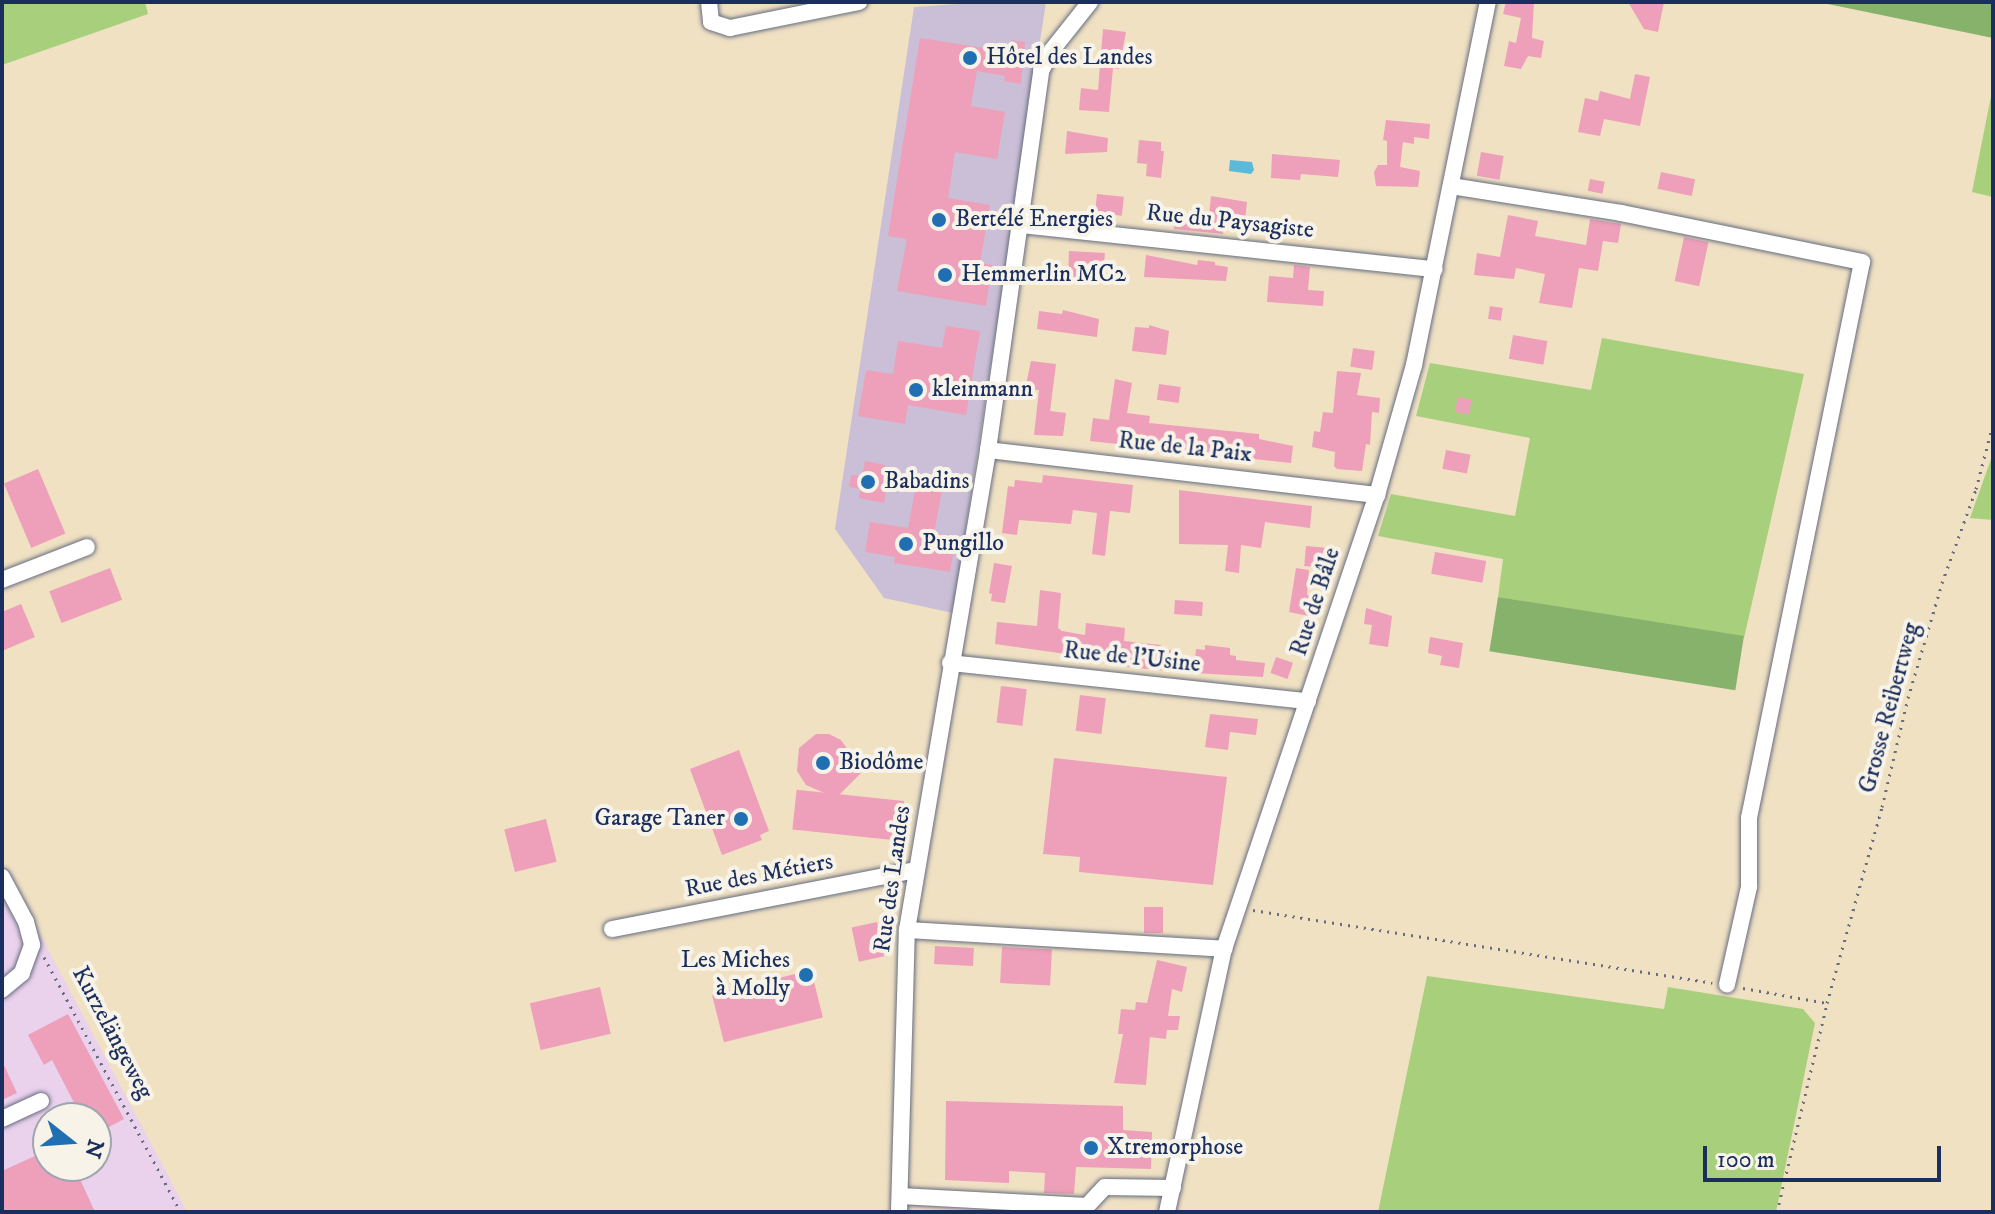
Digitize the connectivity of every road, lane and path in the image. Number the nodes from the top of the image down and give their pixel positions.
1 (709, 2) edge
2 (859, 2) edge
3 (1090, 2) edge
4 (1488, 2) edge
5 (1451, 186) junction
6 (1020, 225) junction
7 (1435, 269) junction
8 (1993, 424) edge
9 (988, 450) junction
10 (1377, 495) junction
11 (87, 547) dead end
12 (2, 580) edge
13 (950, 663) junction
14 (1308, 701) junction
15 (916, 870) junction
16 (2, 877) edge
17 (1238, 907) junction
18 (612, 929) dead end
19 (907, 930) junction
20 (1224, 949) junction
21 (40, 950) dead end
22 (1727, 985) junction
23 (2, 990) edge
24 (1827, 1003) junction
25 (41, 1101) dead end
26 (2, 1119) edge
27 (1173, 1188) junction
28 (899, 1204) edge
29 (181, 1212) edge
30 (1167, 1212) edge
31 (1777, 1212) edge

1 - 2 street
3 - 6 street, Rue des Landes
4 - 5 street, Rue de Bâle
5 - 7 street, Rue de Bâle
5 - 22 street
6 - 7 street, Rue du Paysagiste
6 - 9 street, Rue des Landes
7 - 10 street, Rue de Bâle
8 - 24 path, Grosse Reibertweg
9 - 10 street, Rue de la Paix
9 - 13 street, Rue des Landes
10 - 14 street, Rue de Bâle
11 - 12 street
13 - 14 street, Rue de l'Usine
13 - 15 street, Rue des Landes
14 - 17 street, Rue de Bâle
15 - 18 street, Rue des Métiers
15 - 19 street, Rue des Landes
16 - 23 street
17 - 20 street, Rue de Bâle
17 - 22 path
19 - 20 street
19 - 28 street, Rue des Landes
20 - 27 street, Rue de Bâle
21 - 29 path, Kurzelängeweg
22 - 24 path
24 - 31 path, Grosse Reibertweg
25 - 26 street
27 - 28 street
27 - 30 street, Rue de Bâle

